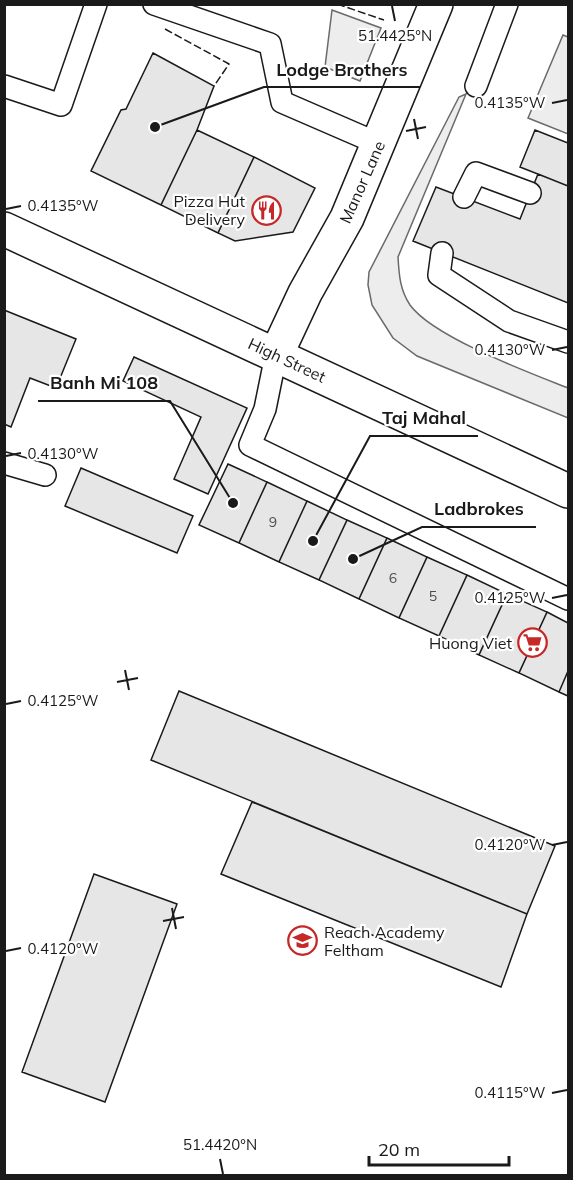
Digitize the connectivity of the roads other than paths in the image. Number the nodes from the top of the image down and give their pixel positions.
1 (96, 4) edge
2 (154, 4) edge
3 (436, 4) edge
4 (507, 4) edge
5 (4, 86) edge
6 (476, 86) dead end
7 (379, 144) junction
8 (530, 194) dead end
9 (464, 198) dead end
10 (4, 230) edge
11 (442, 253) dead end
12 (568, 342) edge
13 (276, 355) junction
14 (4, 463) edge
15 (45, 475) dead end
16 (568, 491) edge
17 (568, 599) edge

1 - 5 lane
2 - 7 lane
3 - 7 main road, Manor Lane
4 - 6 lane
7 - 13 main road, Manor Lane
8 - 9 lane
10 - 13 main road, High Street
11 - 12 lane
13 - 16 main road, High Street
13 - 17 lane
14 - 15 lane

